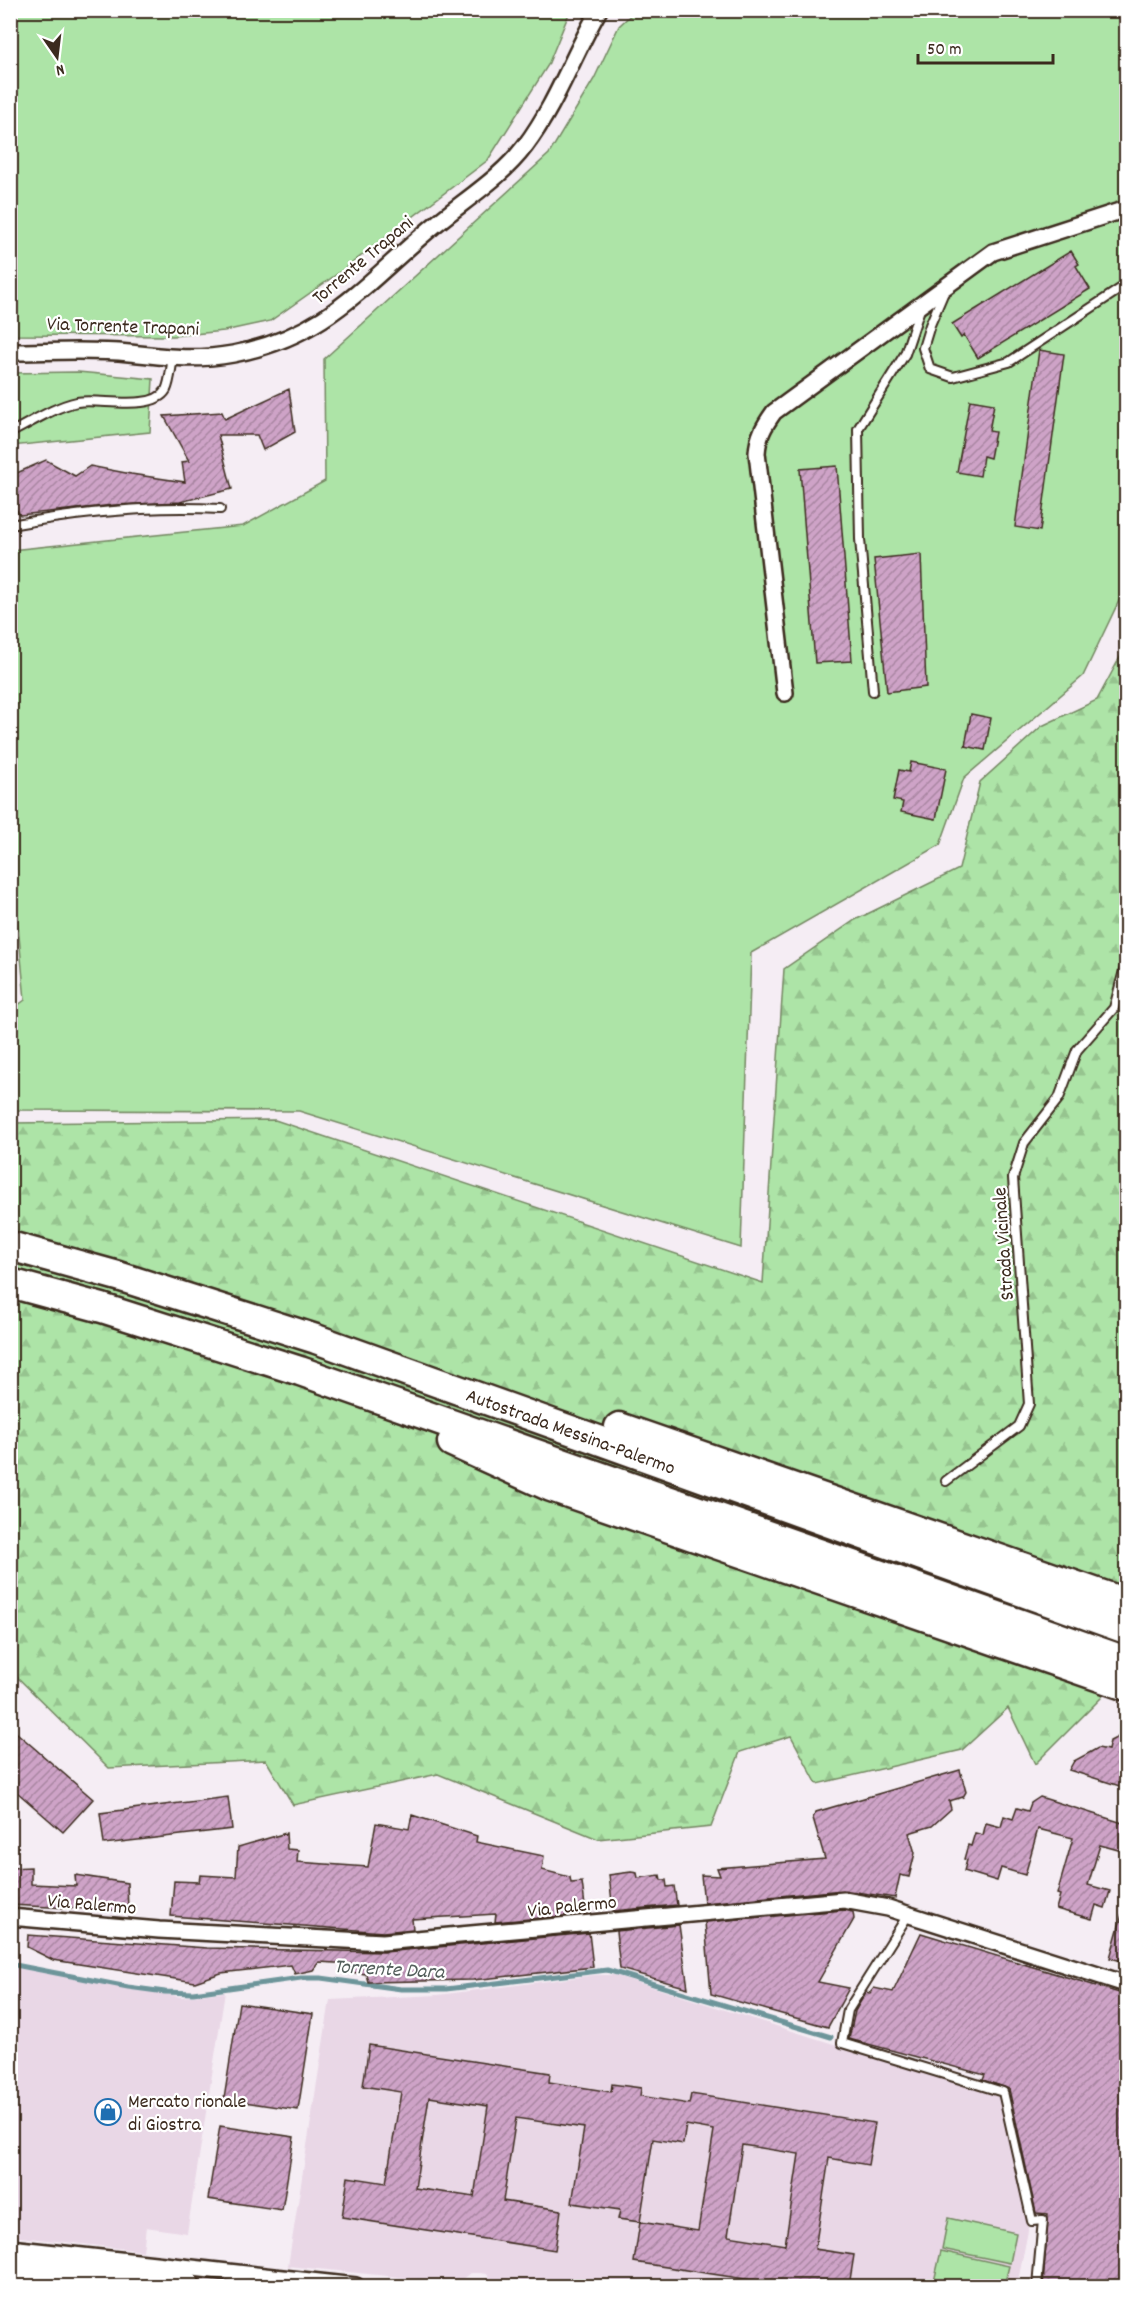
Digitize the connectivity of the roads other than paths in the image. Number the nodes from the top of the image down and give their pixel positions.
1 (589, 10) edge
2 (599, 10) edge
3 (1126, 209) edge
4 (1126, 285) edge
5 (946, 288) junction
6 (921, 305) junction
7 (10, 343) edge
8 (10, 352) edge
9 (173, 358) junction
10 (10, 433) edge
11 (220, 509) dead end
12 (10, 525) edge
13 (873, 691) dead end
14 (785, 693) dead end
15 (1126, 963) edge
16 (10, 1246) edge
17 (10, 1283) edge
18 (392, 1366) junction
19 (380, 1401) junction
20 (946, 1481) dead end
21 (1126, 1603) edge
22 (1126, 1629) edge
23 (1126, 1661) edge
24 (1126, 1686) edge
25 (908, 1915) junction
26 (10, 1917) edge
27 (1126, 1984) edge
28 (10, 2248) edge
29 (10, 2267) edge
30 (153, 2278) edge
31 (188, 2286) edge
32 (356, 2286) edge
33 (1037, 2286) edge

1 - 7 street, Via Torrente Trapani
2 - 9 street, Torrente Trapani
3 - 5 street
4 - 5 lane
5 - 6 street
6 - 13 lane
6 - 14 street
8 - 9 street, Torrente Trapani
9 - 10 lane
11 - 12 lane
15 - 20 lane, Strada Vicinale
16 - 18 highway, Autostrada Messina-Palermo
17 - 19 highway, Autostrada Messina-Palermo
18 - 21 highway
18 - 22 highway, Autostrada Messina-Palermo
19 - 23 highway, Autostrada Messina-Palermo
19 - 24 highway
25 - 26 street, Via Palermo
25 - 27 street, Via Palermo
25 - 33 lane
28 - 30 street
29 - 30 main road
30 - 31 main road
30 - 32 street

